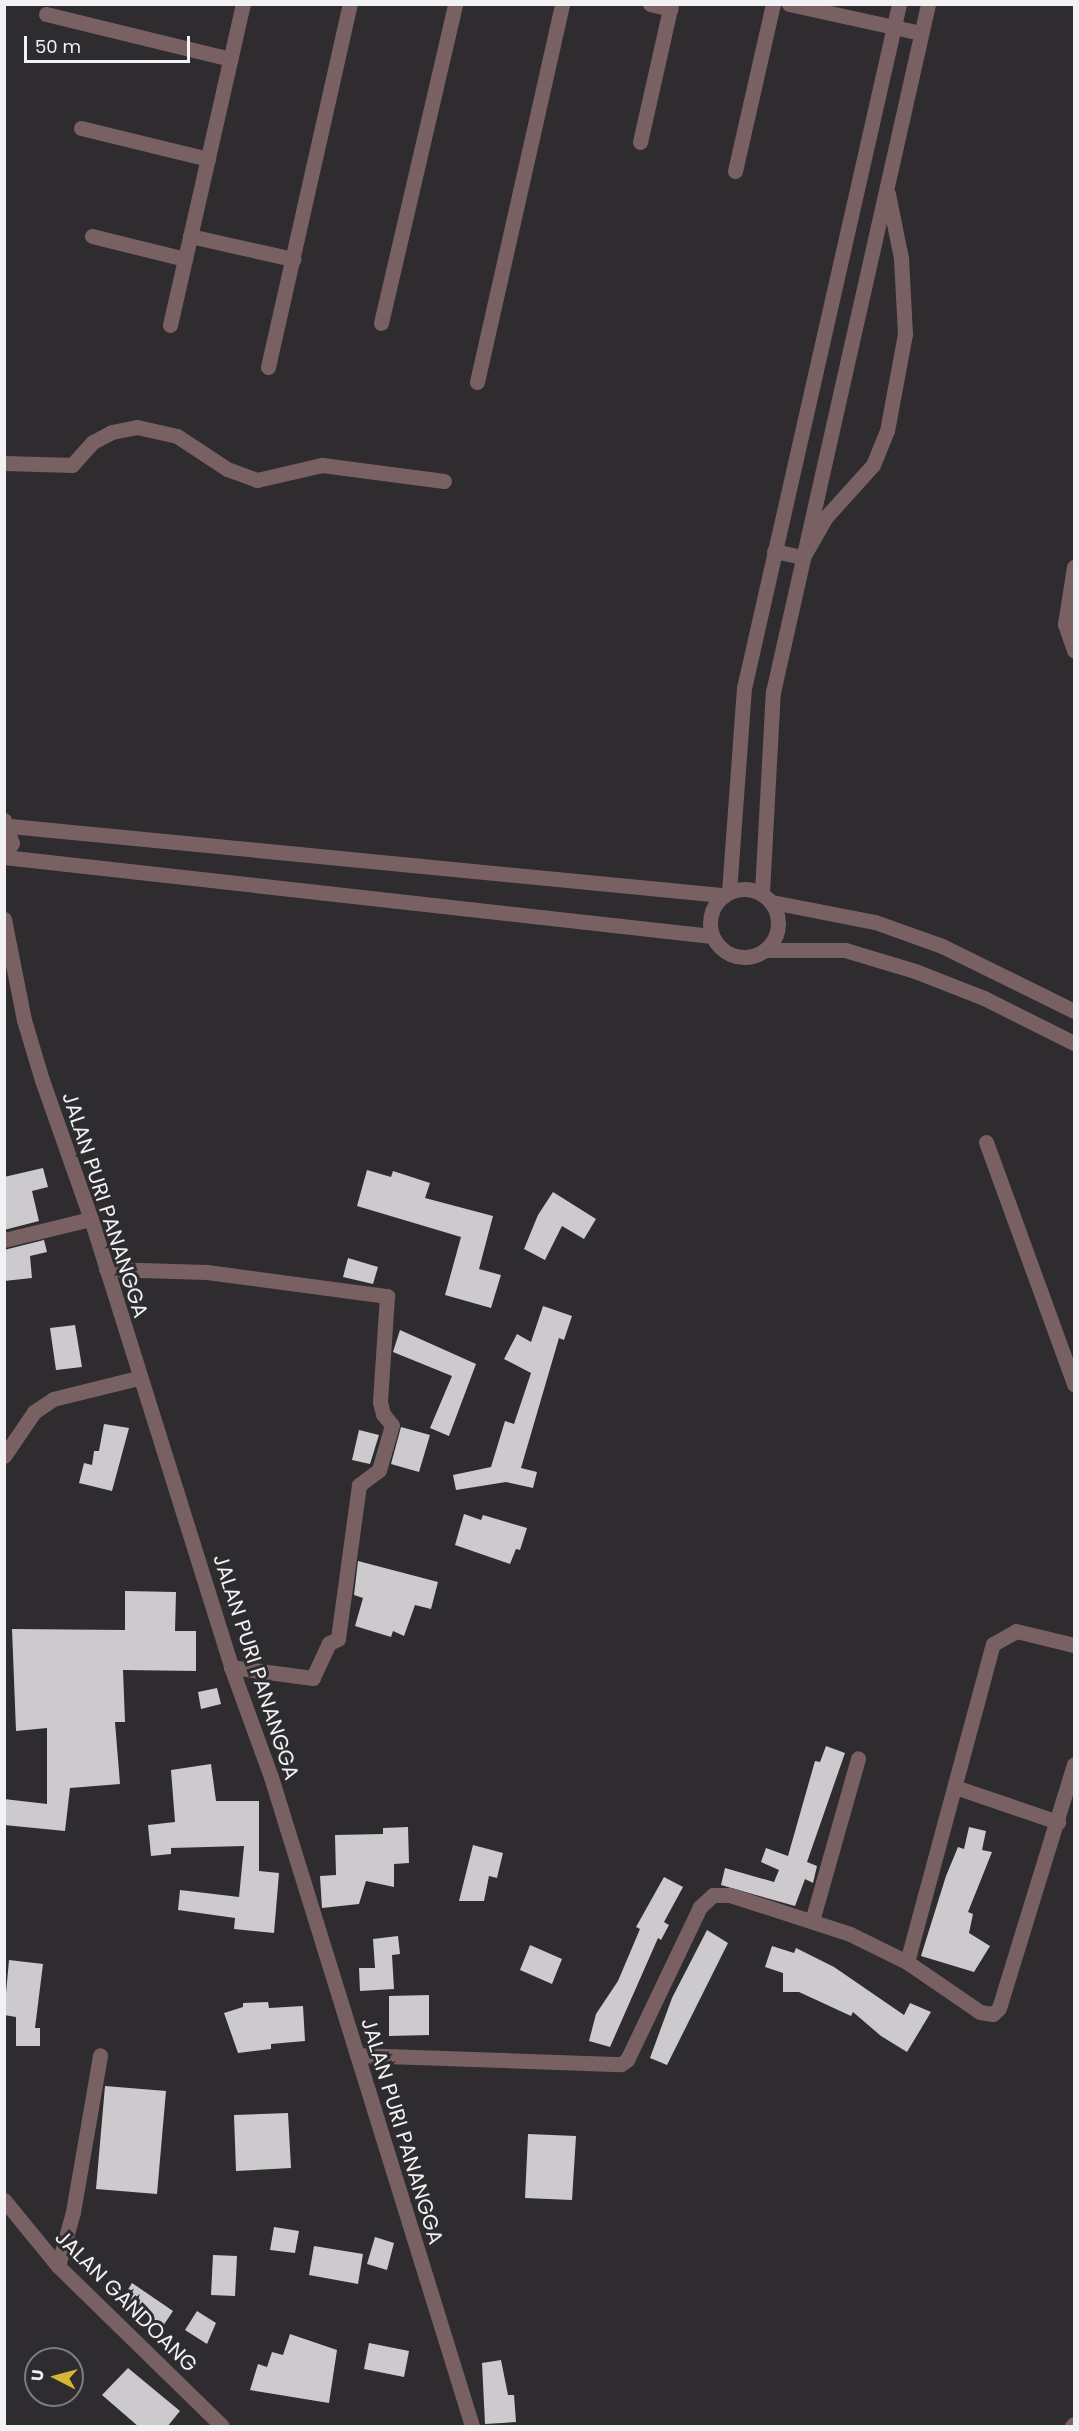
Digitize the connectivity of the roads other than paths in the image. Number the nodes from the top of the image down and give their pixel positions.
1 (243, 4) edge
2 (350, 4) edge
3 (455, 4) edge
4 (562, 4) edge
5 (650, 4) edge
6 (773, 4) edge
7 (789, 4) edge
8 (899, 4) edge
9 (928, 4) edge
10 (670, 7) edge
11 (46, 14) dead end
12 (893, 27) junction
13 (921, 33) junction
14 (231, 58) junction
15 (81, 128) dead end
16 (640, 142) dead end
17 (208, 159) junction
18 (735, 171) dead end
19 (887, 188) junction
20 (92, 236) dead end
21 (190, 236) junction
22 (185, 259) junction
23 (293, 259) junction
24 (381, 322) dead end
25 (170, 325) dead end
26 (268, 367) dead end
27 (477, 382) dead end
28 (4, 463) edge
29 (444, 482) dead end
30 (774, 551) junction
31 (803, 558) junction
32 (1074, 567) edge
33 (1074, 650) edge
34 (7, 823) edge
35 (4, 857) edge
36 (726, 893) junction
37 (767, 897) junction
38 (4, 920) edge
39 (712, 936) junction
40 (765, 950) junction
41 (1074, 1011) edge
42 (1074, 1043) edge
43 (986, 1142) dead end
44 (90, 1219) junction
45 (4, 1240) edge
46 (106, 1269) junction
47 (138, 1378) junction
48 (1074, 1384) edge
49 (4, 1456) edge
50 (1074, 1645) edge
51 (231, 1667) junction
52 (858, 1758) dead end
53 (1074, 1764) edge
54 (955, 1788) junction
55 (1069, 1805) edge
56 (1058, 1822) junction
57 (812, 1921) junction
58 (907, 1962) junction
59 (100, 2055) dead end
60 (357, 2055) junction
61 (4, 2200) edge
62 (58, 2266) junction
63 (222, 2427) edge
64 (472, 2427) edge

1 - 14 street
2 - 23 street
3 - 24 street
4 - 27 street
5 - 10 street
6 - 18 street
7 - 12 street
8 - 12 street
9 - 13 street
10 - 16 street
11 - 14 street
12 - 13 street
12 - 30 street
13 - 19 street
14 - 17 street
15 - 17 street
17 - 21 street
19 - 31 street
19 - 31 street
20 - 22 street
21 - 22 street
21 - 23 street
22 - 25 street
23 - 26 street
28 - 29 street
30 - 31 street
30 - 36 street
31 - 37 street
32 - 33 street
34 - 35 street
34 - 36 street
35 - 39 street
36 - 37 street
36 - 39 street
37 - 40 street
37 - 41 street
38 - 44 street, JALAN PURI PANANGGA
39 - 40 street
40 - 42 street
43 - 48 street
44 - 45 street
44 - 46 street, JALAN PURI PANANGGA
46 - 47 street, JALAN PURI PANANGGA
46 - 51 street
47 - 49 street
47 - 51 street, JALAN PURI PANANGGA
50 - 54 street
51 - 60 street, JALAN PURI PANANGGA
52 - 57 street
53 - 55 street
54 - 56 street
54 - 58 street
55 - 56 street
56 - 58 street
57 - 58 street
57 - 60 street
59 - 62 street
60 - 64 street, JALAN PURI PANANGGA
61 - 62 street, JALAN GANDOANG
62 - 63 street, JALAN GANDOANG

